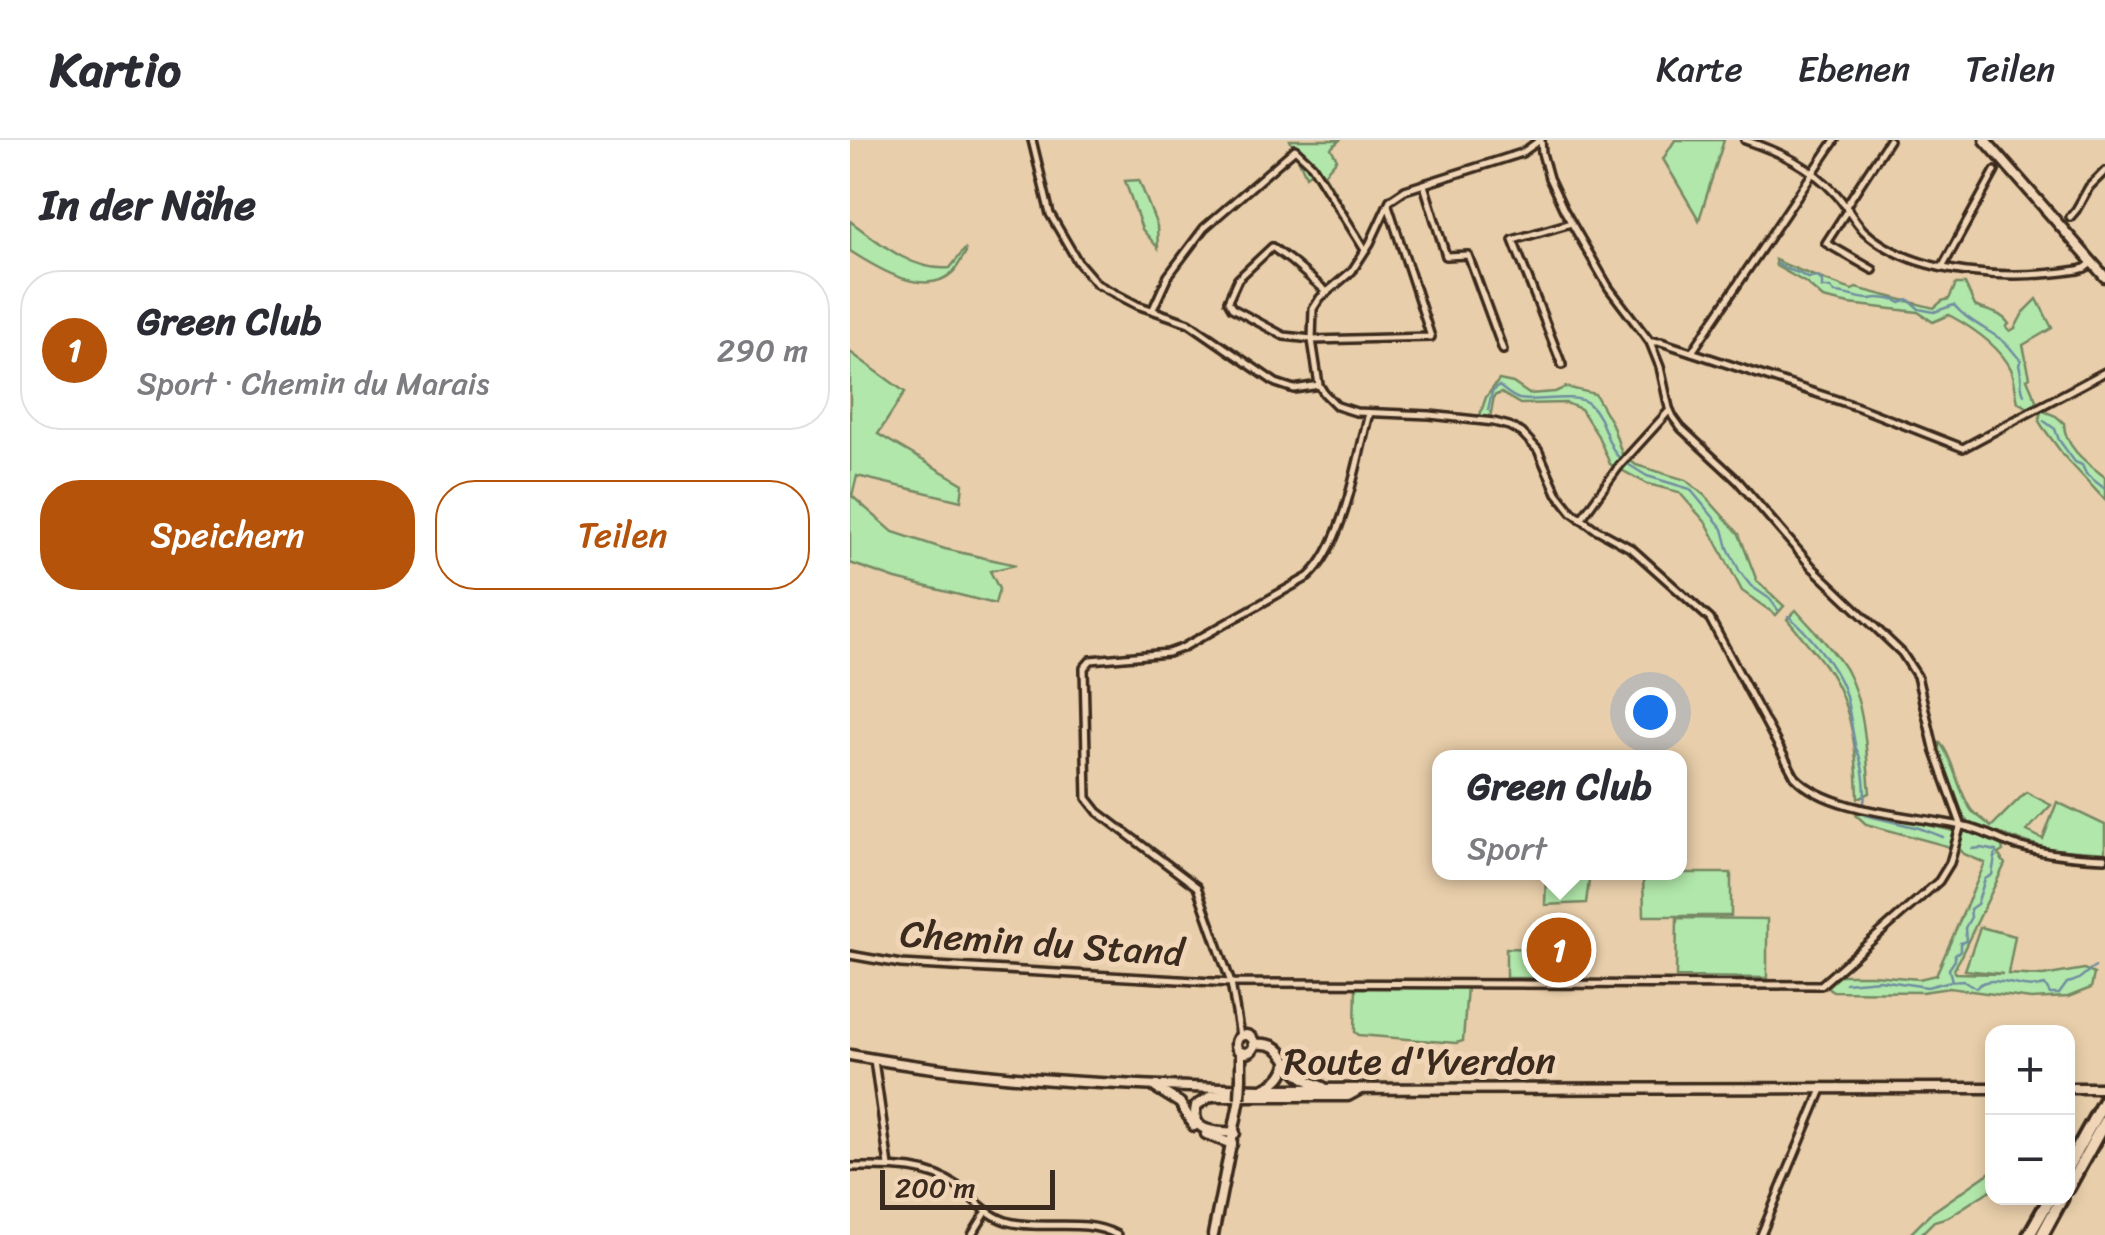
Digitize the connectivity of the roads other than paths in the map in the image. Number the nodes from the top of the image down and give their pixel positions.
1 (1032, 140) edge
2 (1540, 140) edge
3 (1745, 140) edge
4 (1835, 140) edge
5 (1889, 140) edge
6 (1985, 140) edge
7 (1995, 171) dead end
8 (2105, 171) edge
9 (1813, 173) junction
10 (1424, 184) junction
11 (1388, 204) junction
12 (1847, 208) junction
13 (2070, 217) dead end
14 (1571, 222) junction
15 (1366, 250) junction
16 (2093, 262) junction
17 (1943, 266) junction
18 (1873, 270) dead end
19 (2105, 277) edge
20 (1327, 292) junction
21 (1154, 309) junction
22 (1312, 339) junction
23 (1650, 342) junction
24 (1503, 350) dead end
25 (1692, 352) junction
26 (1562, 365) dead end
27 (2105, 372) edge
28 (1319, 385) junction
29 (1669, 410) junction
30 (1369, 414) junction
31 (1580, 519) junction
32 (1960, 826) junction
33 (2105, 858) edge
34 (850, 954) edge
35 (1230, 982) junction
36 (1240, 1036) junction
37 (1254, 1044) junction
38 (1241, 1053) junction
39 (850, 1056) edge
40 (874, 1060) junction
41 (1288, 1062) junction
42 (1152, 1086) junction
43 (1823, 1087) junction
44 (1985, 1088) edge
45 (2075, 1088) edge
46 (2105, 1088) edge
47 (1262, 1089) junction
48 (1328, 1089) junction
49 (1362, 1089) junction
50 (2105, 1099) edge
51 (2105, 1121) edge
52 (1235, 1132) junction
53 (1232, 1144) junction
54 (2075, 1153) edge
55 (850, 1167) edge
56 (890, 1167) junction
57 (2075, 1175) edge
58 (2046, 1205) edge
59 (2058, 1205) edge
60 (987, 1211) junction
61 (972, 1235) edge
62 (1117, 1235) edge
63 (1213, 1235) edge
64 (1761, 1235) edge
65 (2029, 1235) edge
66 (2042, 1235) edge

1 - 21 street
2 - 10 street
2 - 14 street
3 - 9 street
4 - 9 street
5 - 12 street
6 - 16 main road
7 - 17 street
8 - 13 street
9 - 12 street
9 - 25 street
10 - 11 street
10 - 24 street
11 - 15 street
11 - 22 street
12 - 17 street
12 - 18 street
14 - 23 street
14 - 26 street
15 - 20 street
15 - 21 street
16 - 17 street
16 - 19 main road
20 - 22 street
20 - 22 street
21 - 28 street
22 - 28 street
23 - 25 street
23 - 29 street
25 - 27 street
28 - 30 street
29 - 31 street
29 - 32 street
30 - 31 street
30 - 35 street
31 - 32 street
32 - 33 street
32 - 35 street, Chemin du Stand
34 - 35 street, Chemin du Stand
35 - 36 street
36 - 37 main road
36 - 38 main road
37 - 38 main road
37 - 41 main road
38 - 52 main road, bridge
39 - 40 main road, Route d'Yverdon
40 - 42 main road, Route d'Yverdon
40 - 56 street
41 - 47 main road
41 - 48 main road
42 - 47 main road, Route d'Yverdon
42 - 53 main road
43 - 44 main road, Route d'Yverdon
43 - 49 main road, Route d'Yverdon
43 - 64 street
45 - 46 main road
47 - 48 main road, Route d'Yverdon
48 - 49 main road, Route d'Yverdon
49 - 52 main road
50 - 54 highway
51 - 57 highway
52 - 53 main road
53 - 63 main road
55 - 56 street
56 - 60 street
58 - 65 highway
59 - 66 highway
60 - 61 street
60 - 62 street

